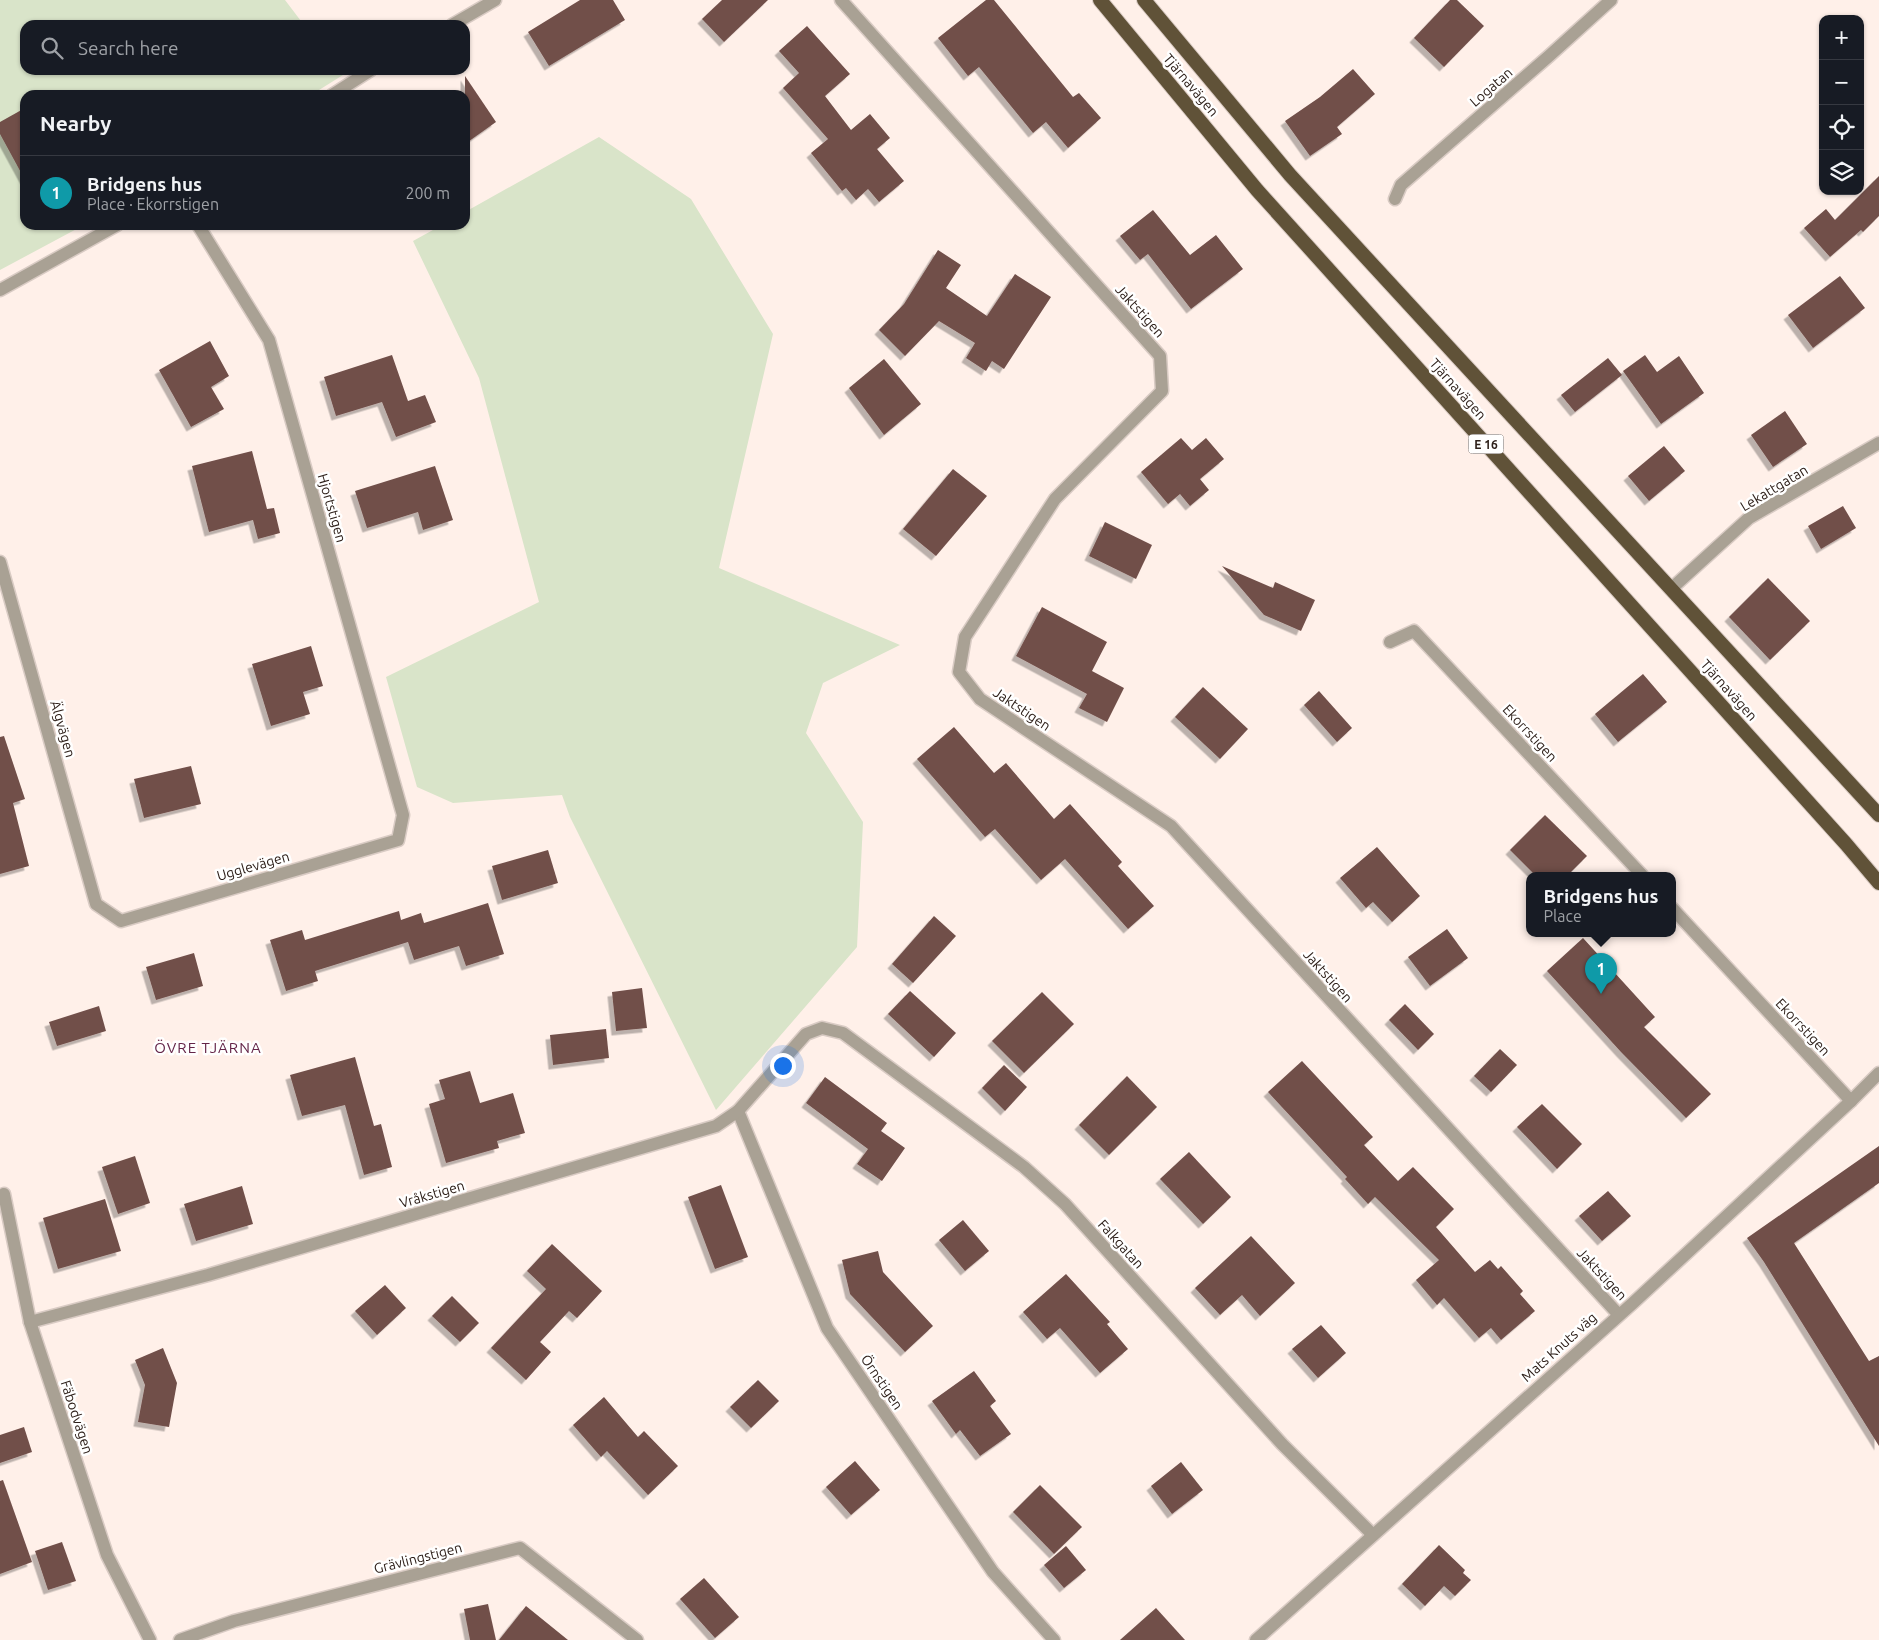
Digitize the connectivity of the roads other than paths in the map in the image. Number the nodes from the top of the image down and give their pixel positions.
1 (495, 0) edge
2 (841, 0) edge
3 (1100, 0) edge
4 (1144, 0) edge
5 (1611, 0) edge
6 (461, 20) edge
7 (364, 75) edge
8 (340, 90) edge
9 (1395, 199) dead end
10 (108, 230) edge
11 (201, 230) edge
12 (0, 290) edge
13 (1879, 443) edge
14 (0, 562) edge
15 (1671, 589) junction
16 (1390, 642) dead end
17 (404, 815) joint
18 (1879, 815) edge
19 (1639, 872) edge
20 (1879, 883) edge
21 (96, 904) joint
22 (1676, 912) edge
23 (806, 1034) joint
24 (1879, 1073) edge
25 (1851, 1101) junction
26 (738, 1111) junction
27 (4, 1194) dead end
28 (1618, 1314) junction
29 (30, 1322) junction
30 (1373, 1535) junction
31 (150, 1640) edge
32 (180, 1640) edge
33 (637, 1640) edge
34 (1054, 1640) edge
35 (1256, 1640) edge

1 - 6 street
2 - 28 street, Jaktstigen
3 - 20 highway, Tjärnavägen / E 16
4 - 15 highway, Tjärnavägen / E 16
5 - 9 street, Logatan
7 - 8 street
10 - 12 street
11 - 17 street, Hjortstigen
13 - 15 street, Lekattgatan
14 - 21 street, Älgvägen
15 - 18 highway, Tjärnavägen / E 16
16 - 19 street, Ekorrstigen
17 - 21 street, Ugglevägen
22 - 25 street, Ekorrstigen
23 - 26 street, Vråkstigen
23 - 30 street, Falkgatan
24 - 25 street, Mats Knuts väg
25 - 28 street, Mats Knuts väg
26 - 29 street, Vråkstigen
26 - 34 street, Örnstigen
27 - 29 street, Fäbodvägen
28 - 30 street, Mats Knuts väg
29 - 31 street, Fäbodvägen
30 - 35 street, Mats Knuts väg
32 - 33 street, Grävlingstigen

